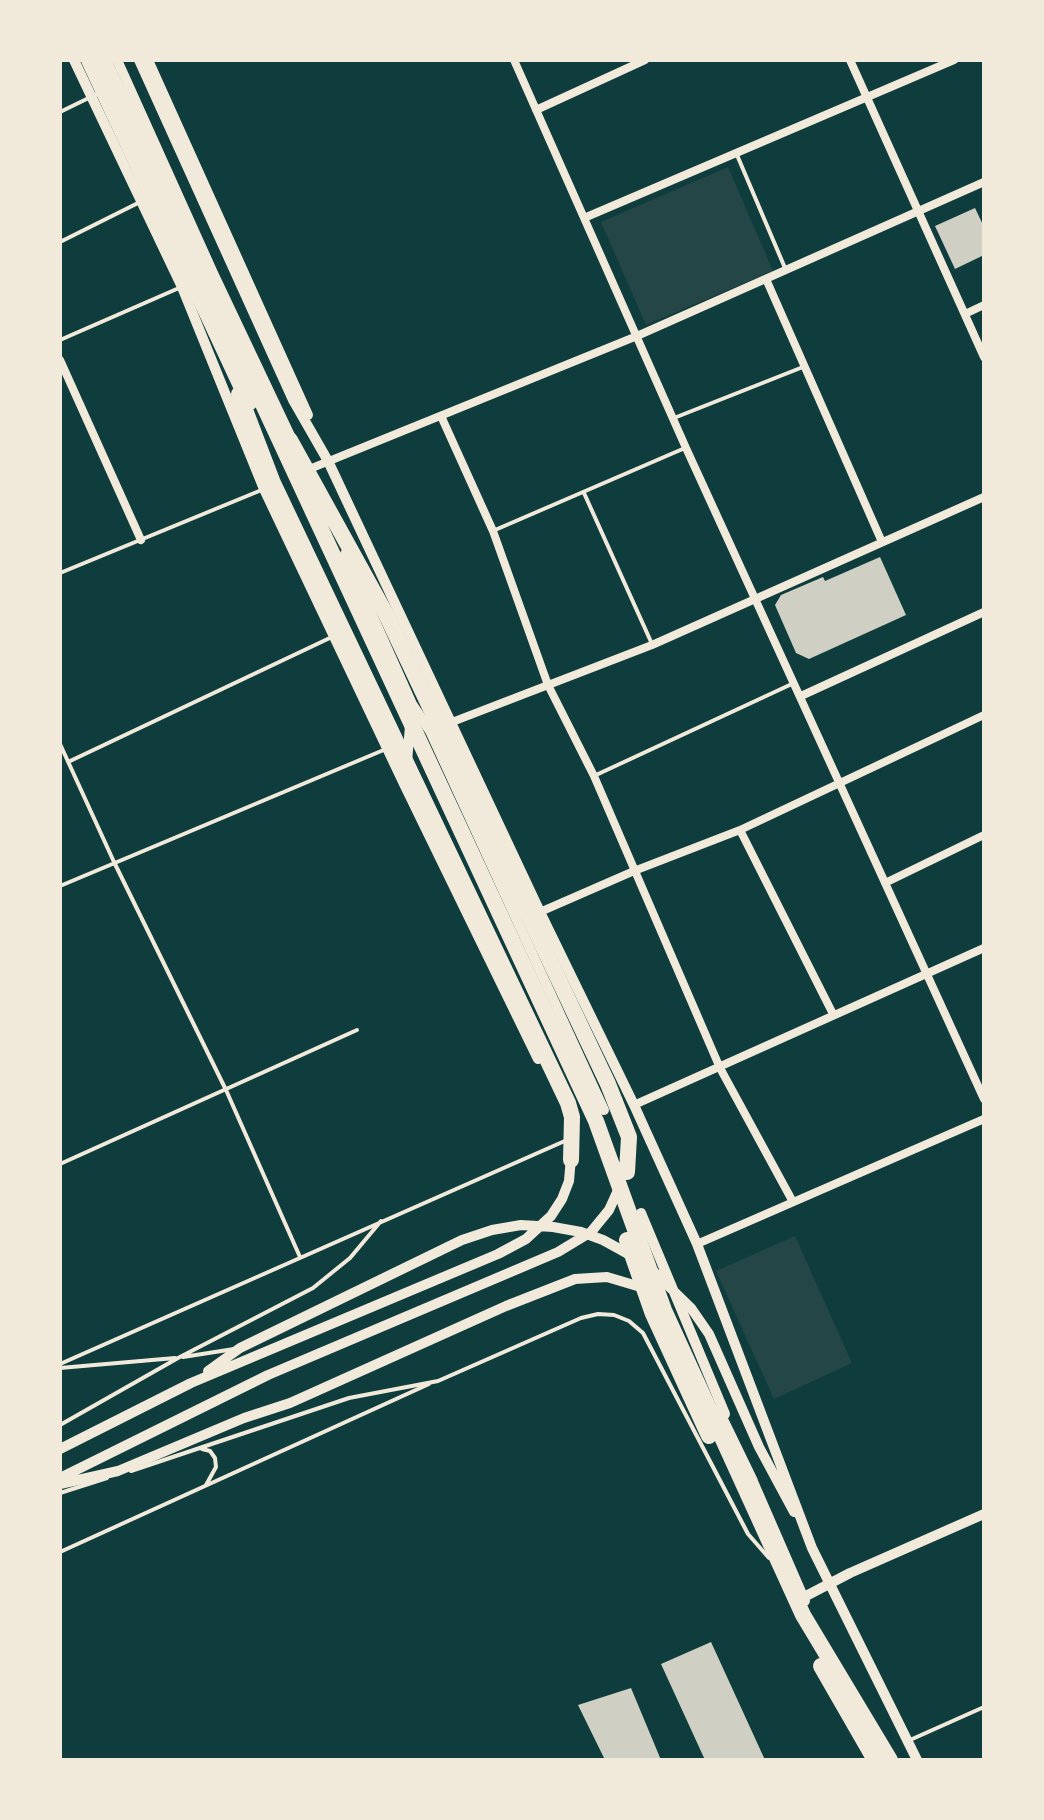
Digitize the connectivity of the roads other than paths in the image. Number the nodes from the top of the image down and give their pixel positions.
1 (74, 60) edge
2 (89, 60) edge
3 (103, 60) edge
4 (117, 60) edge
5 (514, 60) edge
6 (645, 60) edge
7 (850, 60) edge
8 (954, 60) edge
9 (143, 61) edge
10 (123, 74) junction
11 (92, 97) junction
12 (867, 97) junction
13 (536, 110) junction
14 (60, 112) edge
15 (736, 153) junction
16 (984, 182) edge
17 (174, 184) junction
18 (141, 201) junction
19 (918, 211) junction
20 (584, 218) junction
21 (60, 242) edge
22 (786, 270) junction
23 (213, 273) junction
24 (766, 279) junction
25 (182, 287) junction
26 (984, 305) edge
27 (965, 314) junction
28 (216, 319) junction
29 (637, 336) junction
30 (60, 340) edge
31 (983, 353) edge
32 (60, 360) edge
33 (803, 367) junction
34 (441, 416) junction
35 (674, 418) junction
36 (686, 448) junction
37 (328, 461) junction
38 (307, 470) junction
39 (292, 477) dead end
40 (278, 483) dead end
41 (264, 489) junction
42 (584, 493) junction
43 (984, 497) edge
44 (493, 531) junction
45 (141, 540) junction
46 (882, 542) junction
47 (60, 573) edge
48 (756, 598) junction
49 (984, 612) edge
50 (374, 618) junction
51 (361, 624) dead end
52 (347, 630) dead end
53 (334, 636) junction
54 (652, 645) junction
55 (794, 683) junction
56 (548, 685) junction
57 (801, 696) junction
58 (412, 704) junction
59 (984, 715) edge
60 (451, 722) junction
61 (430, 731) junction
62 (409, 739) junction
63 (60, 744) edge
64 (387, 748) junction
65 (68, 762) junction
66 (594, 776) junction
67 (840, 784) junction
68 (405, 786) junction
69 (740, 830) junction
70 (984, 835) edge
71 (114, 862) junction
72 (634, 871) junction
73 (885, 883) junction
74 (60, 886) edge
75 (540, 912) junction
76 (984, 948) edge
77 (927, 974) junction
78 (833, 1014) junction
79 (357, 1030) dead end
80 (720, 1068) junction
81 (226, 1090) junction
82 (984, 1099) edge
83 (634, 1105) junction
84 (604, 1110) dead end
85 (984, 1119) edge
86 (570, 1139) junction
87 (571, 1160) junction
88 (60, 1164) edge
89 (627, 1172) junction
90 (793, 1202) junction
91 (641, 1213) dead end
92 (383, 1219) junction
93 (697, 1244) junction
94 (300, 1257) junction
95 (240, 1348) junction
96 (178, 1358) junction
97 (60, 1366) edge
98 (438, 1381) junction
99 (191, 1383) junction
100 (60, 1425) edge
101 (199, 1448) junction
102 (60, 1449) edge
103 (60, 1481) edge
104 (753, 1481) junction
105 (205, 1486) junction
106 (60, 1493) edge
107 (984, 1514) edge
108 (812, 1548) junction
109 (60, 1552) edge
110 (831, 1583) junction
111 (804, 1597) junction
112 (984, 1707) edge
113 (908, 1741) junction
114 (876, 1760) edge
115 (890, 1760) edge
116 (917, 1760) edge

1 - 11 street
2 - 28 highway
3 - 28 highway
4 - 10 street
5 - 13 street
6 - 13 street
7 - 12 street
8 - 12 street
9 - 10 street
9 - 37 street
10 - 11 lane
10 - 17 street
11 - 14 lane
11 - 18 street
12 - 15 street
12 - 19 street
13 - 20 street
15 - 20 street
15 - 22 lane
16 - 19 street
17 - 18 lane
17 - 23 street
18 - 21 lane
18 - 25 street
19 - 22 street
19 - 27 street
20 - 29 street
22 - 24 street
23 - 25 lane
23 - 38 street
24 - 29 street
24 - 33 street
25 - 30 lane
25 - 41 street
26 - 27 street
27 - 31 street
28 - 87 highway
28 - 89 highway
28 - 114 highway
28 - 115 highway
29 - 34 street
29 - 35 street
32 - 45 street
33 - 35 lane
33 - 46 street
34 - 37 street
34 - 44 street
35 - 36 street
36 - 42 lane
36 - 48 street
37 - 38 street
37 - 60 street
38 - 39 lane
38 - 50 street
40 - 41 lane
41 - 45 lane
41 - 53 street
42 - 44 lane
42 - 54 lane
43 - 46 street
44 - 56 street
45 - 47 lane
46 - 48 street
48 - 54 street
48 - 55 street
49 - 57 street
50 - 51 lane
50 - 58 street
52 - 53 lane
53 - 64 street
53 - 65 lane
54 - 56 street
55 - 57 street
55 - 66 lane
56 - 60 street
56 - 66 street
57 - 67 street
58 - 61 street
58 - 62 street
59 - 67 street
60 - 61 street
60 - 75 street
61 - 62 street
61 - 84 street
62 - 64 street
62 - 68 street
63 - 65 lane
64 - 68 street
64 - 71 lane
65 - 71 lane
66 - 72 street
67 - 69 street
67 - 73 street
68 - 86 street
69 - 72 street
69 - 78 street
70 - 73 street
71 - 74 lane
71 - 81 lane
72 - 75 street
72 - 80 street
73 - 77 street
75 - 83 street
76 - 77 street
77 - 78 street
77 - 82 street
78 - 80 street
79 - 81 lane
80 - 83 street
80 - 90 street
81 - 88 lane
81 - 94 lane
83 - 89 street
83 - 93 street
85 - 90 street
86 - 87 street
86 - 92 lane
87 - 99 street
89 - 103 street
90 - 93 street
91 - 104 street
92 - 94 lane
92 - 96 lane
93 - 108 street
94 - 97 lane
95 - 96 lane
95 - 99 street
95 - 108 street
96 - 97 lane
96 - 100 lane
98 - 101 lane
98 - 105 lane
98 - 111 lane
99 - 102 street
101 - 105 lane
101 - 106 lane
103 - 104 street
104 - 111 street
105 - 109 lane
107 - 110 street
108 - 110 street
110 - 111 street
110 - 113 street
111 - 114 street
112 - 113 lane
113 - 116 street

